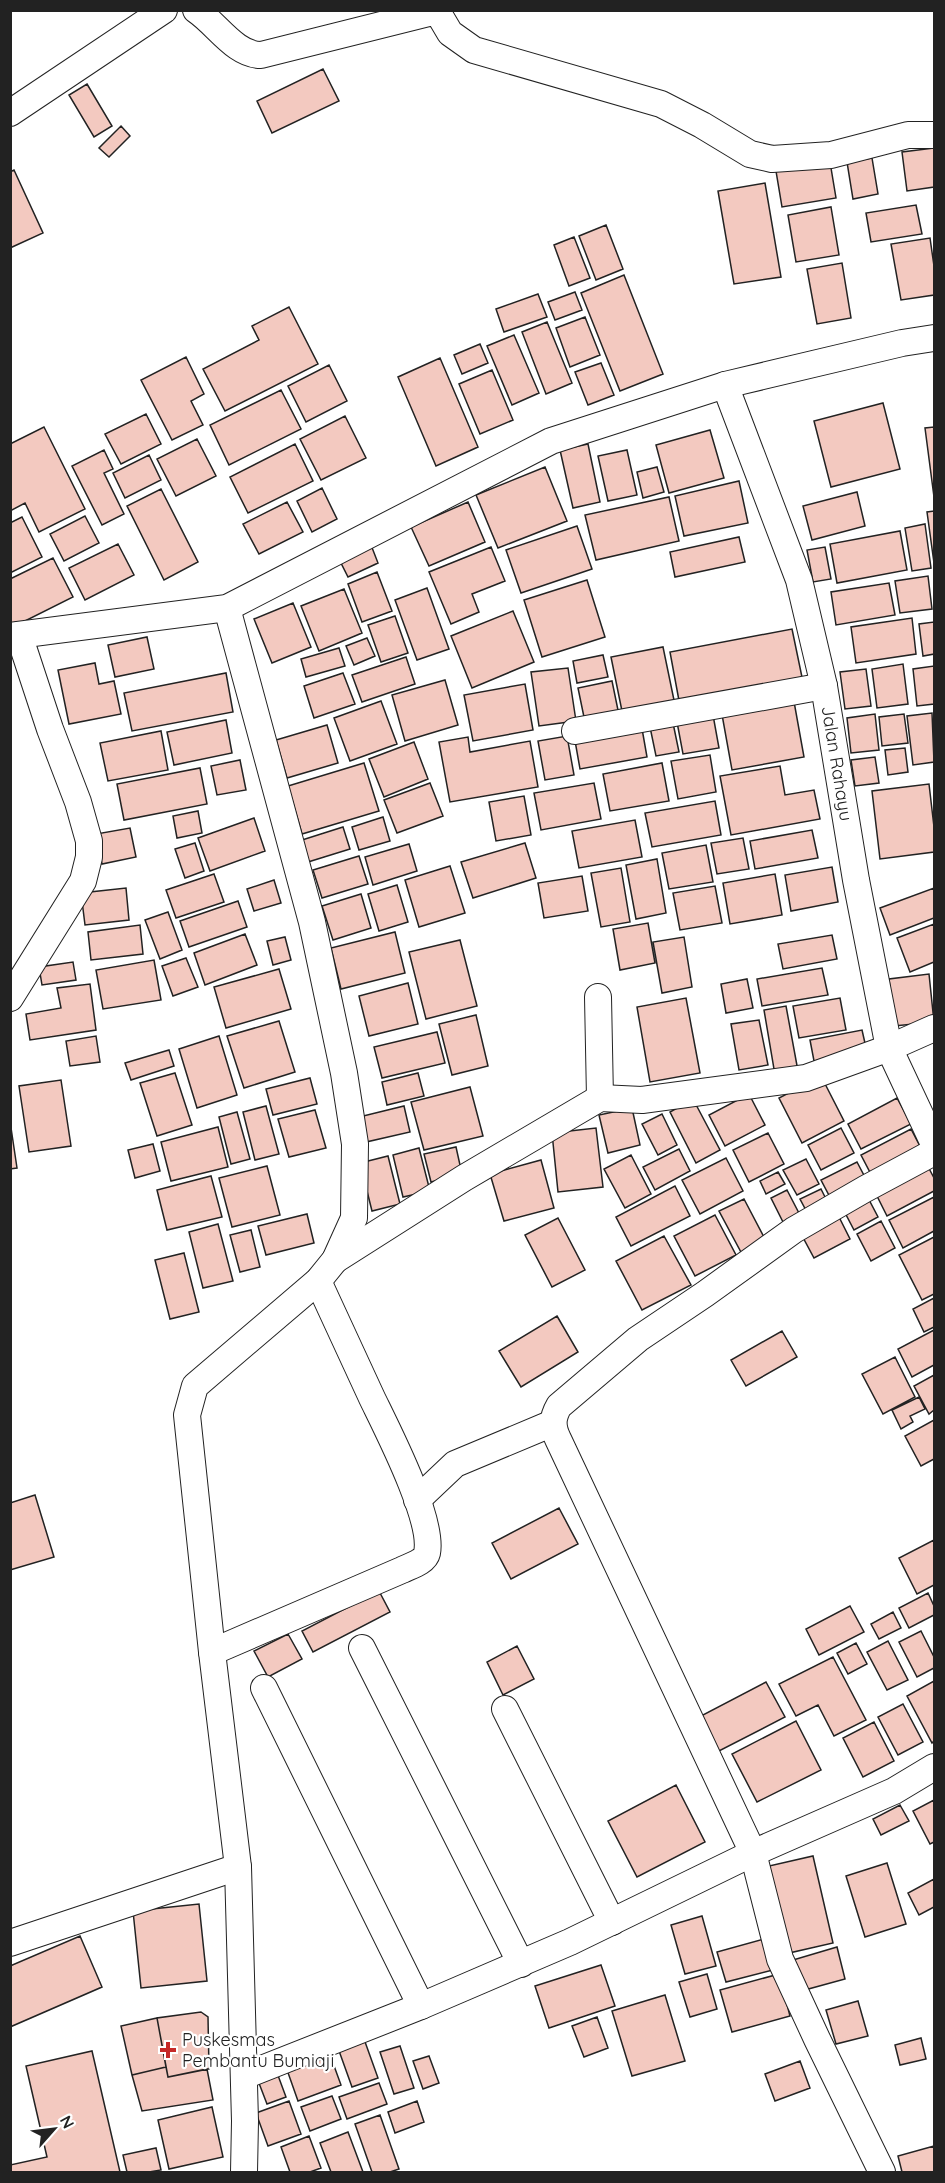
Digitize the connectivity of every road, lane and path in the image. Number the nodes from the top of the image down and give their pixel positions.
1 (164, 10) edge
2 (196, 10) edge
3 (437, 11) edge
4 (10, 112) edge
5 (934, 135) edge
6 (934, 338) edge
7 (725, 385) junction
8 (227, 608) junction
9 (15, 636) edge
10 (824, 686) junction
11 (575, 730) dead end
12 (597, 997) dead end
13 (10, 998) edge
14 (934, 1028) edge
15 (889, 1048) junction
16 (600, 1098) junction
17 (934, 1144) edge
18 (934, 1152) edge
19 (335, 1260) junction
20 (318, 1281) junction
21 (553, 1423) junction
22 (417, 1500) junction
23 (362, 1648) dead end
24 (212, 1652) junction
25 (264, 1688) dead end
26 (505, 1709) dead end
27 (934, 1767) edge
28 (753, 1853) junction
29 (238, 1868) junction
30 (612, 1922) junction
31 (10, 1943) edge
32 (521, 1964) junction
33 (421, 2006) junction
34 (244, 2076) junction
35 (244, 2172) edge
36 (882, 2172) edge

1 - 4 street
2 - 3 street
3 - 5 street
6 - 7 street
7 - 8 street
7 - 10 street, Jalan Rahayu
8 - 9 street
8 - 19 street
9 - 13 street
10 - 11 street
10 - 15 street, Jalan Rahayu
12 - 16 street
14 - 15 street
15 - 16 street
15 - 17 street, Jalan Rahayu
16 - 19 street
18 - 21 street
19 - 20 street
20 - 22 street
20 - 24 street
21 - 22 street
21 - 28 street
22 - 24 street
23 - 32 street
24 - 29 street
25 - 33 street
26 - 30 street
27 - 28 street
28 - 30 street
28 - 36 street
29 - 31 street
29 - 34 street
30 - 32 street
32 - 33 street
33 - 34 street
34 - 35 street

